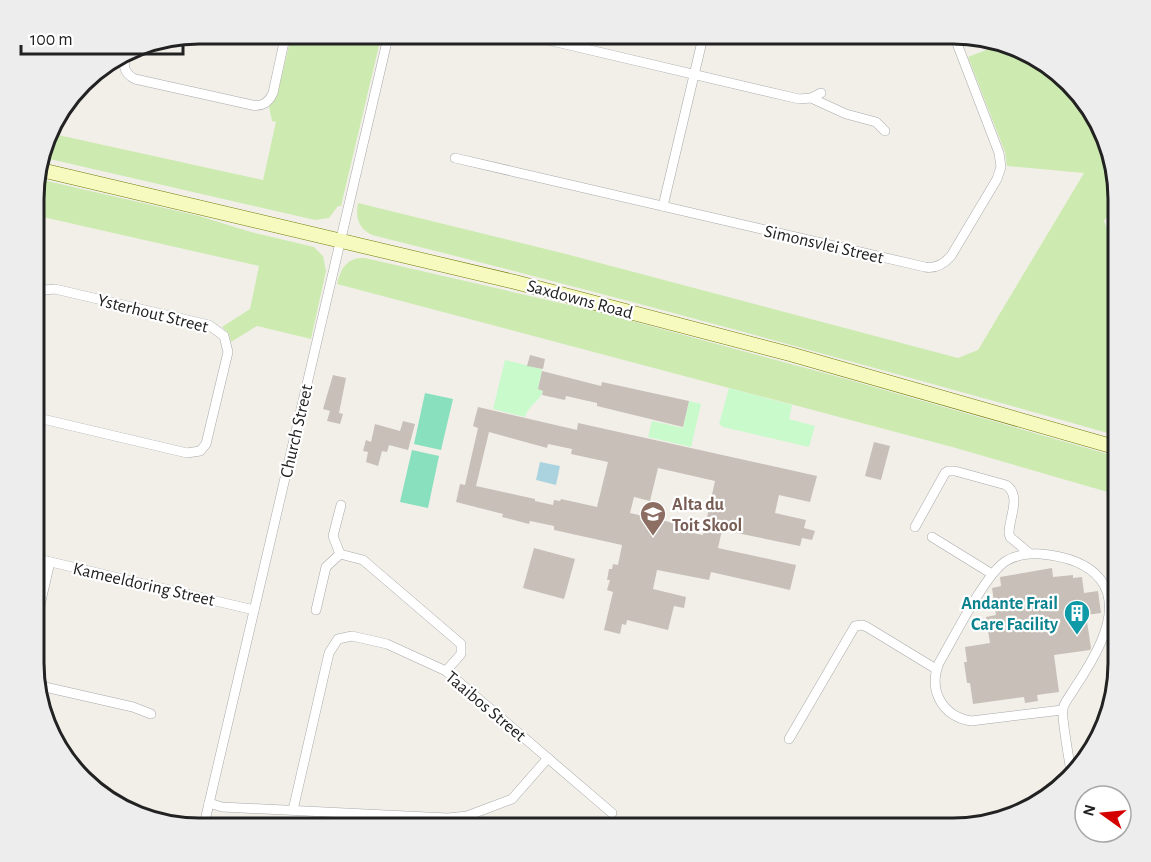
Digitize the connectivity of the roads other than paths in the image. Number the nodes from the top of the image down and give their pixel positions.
1 (284, 43) edge
2 (387, 43) edge
3 (574, 43) edge
4 (701, 44) edge
5 (957, 44) edge
6 (125, 62) edge
7 (694, 74) junction
8 (821, 93) dead end
9 (811, 98) junction
10 (885, 131) dead end
11 (455, 158) dead end
12 (46, 171) edge
13 (663, 206) junction
14 (340, 242) junction
15 (43, 291) edge
16 (43, 419) edge
17 (1107, 445) edge
18 (341, 505) dead end
19 (915, 527) dead end
20 (932, 537) dead end
21 (1029, 553) junction
22 (340, 554) junction
23 (44, 560) edge
24 (51, 562) junction
25 (992, 574) junction
26 (44, 591) edge
27 (1107, 592) edge
28 (254, 610) junction
29 (316, 610) dead end
30 (1107, 622) edge
31 (936, 669) junction
32 (447, 671) junction
33 (46, 687) edge
34 (1062, 710) junction
35 (151, 714) dead end
36 (789, 739) dead end
37 (548, 758) junction
38 (1070, 764) edge
39 (209, 803) junction
40 (292, 810) junction
41 (612, 813) dead end
42 (206, 818) edge

1 - 6 street
2 - 14 street, Church Street
3 - 7 street
4 - 7 street
5 - 13 street, Simonsvlei Street
7 - 9 street
7 - 13 street
8 - 9 street
9 - 10 street
11 - 13 street, Simonsvlei Street
12 - 14 street, Saxdowns Road
14 - 17 street, Saxdowns Road
14 - 28 street, Church Street
15 - 16 street, Ysterhout Street
18 - 22 street
19 - 21 street
20 - 25 street
21 - 25 street
21 - 27 street
22 - 29 street
22 - 32 street
23 - 24 street, Kameeldoring Street
24 - 26 street
24 - 28 street, Kameeldoring Street
25 - 31 street
28 - 39 street, Church Street
30 - 34 street
31 - 34 street
31 - 36 street
32 - 37 street, Taaibos Street
32 - 40 street, Taaibos Street
33 - 35 street
34 - 38 street
37 - 40 street
37 - 41 street, Taaibos Street
39 - 40 street
39 - 42 street, Church Street

